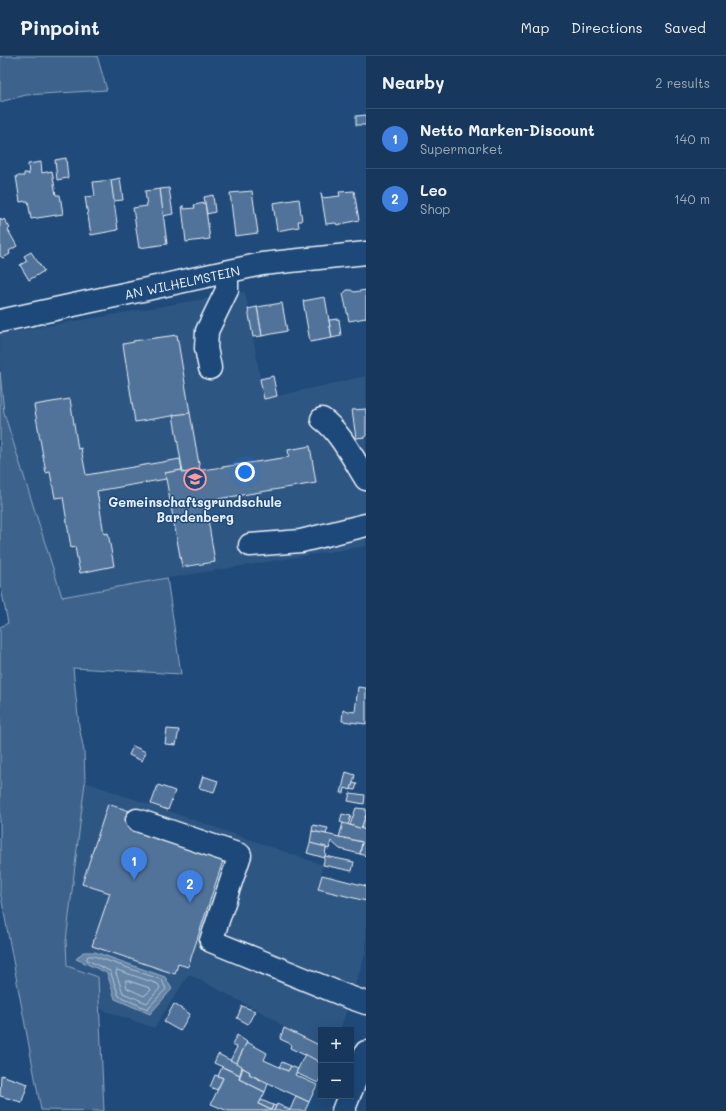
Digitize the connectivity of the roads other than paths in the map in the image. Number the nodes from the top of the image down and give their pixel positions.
1 (366, 253) edge
2 (227, 272) junction
3 (0, 321) edge
4 (210, 368) dead end
5 (322, 418) dead end
6 (366, 479) edge
7 (366, 525) edge
8 (250, 545) dead end
9 (137, 820) dead end
10 (366, 1003) edge
11 (366, 1052) edge
12 (354, 1082) edge
13 (348, 1099) edge
14 (343, 1111) edge

1 - 2 street, AN WILHELMSTEIN
2 - 3 street, AN WILHELMSTEIN
2 - 4 street
5 - 6 street
7 - 8 street
9 - 10 street
11 - 12 street
13 - 14 street

